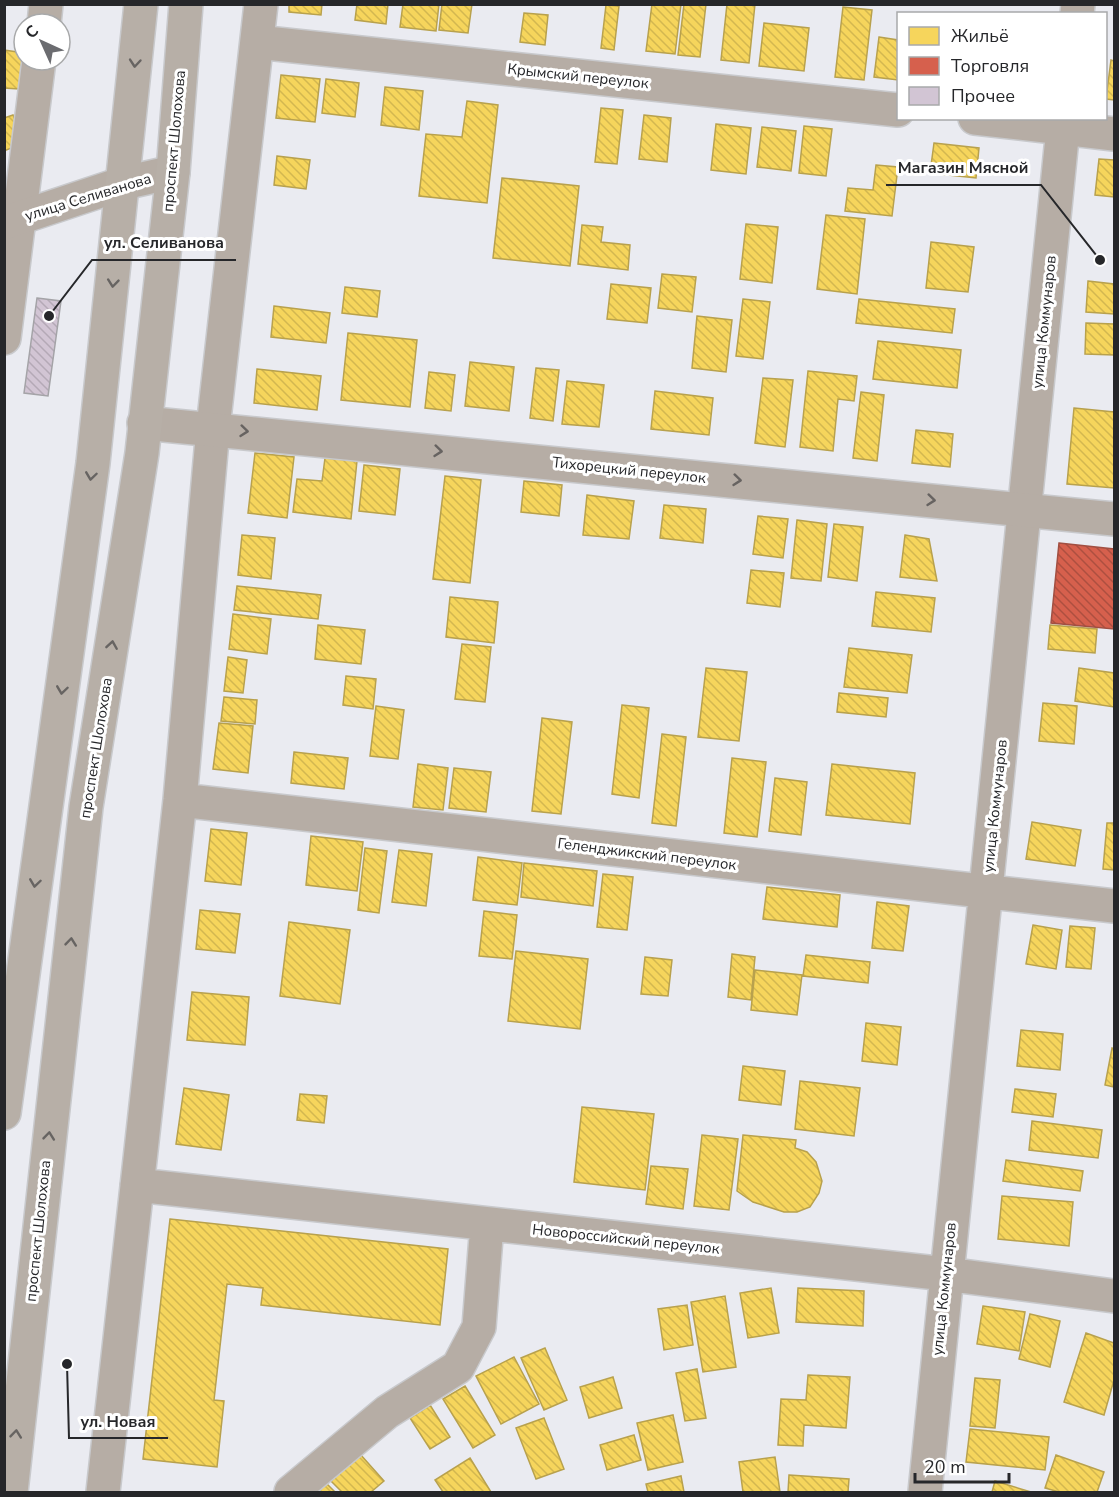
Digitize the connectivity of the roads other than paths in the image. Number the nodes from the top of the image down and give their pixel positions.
1 (141, 4) edge
2 (186, 4) edge
3 (261, 4) edge
4 (257, 42) junction
5 (37, 72) edge
6 (897, 110) edge
7 (1011, 120) edge
8 (1064, 123) edge
9 (1114, 134) edge
10 (173, 172) junction
11 (124, 183) junction
12 (11, 221) edge
13 (4, 338) edge
14 (144, 423) junction
15 (213, 428) junction
16 (1026, 509) junction
17 (1114, 519) edge
18 (180, 800) junction
19 (986, 892) junction
20 (1114, 906) edge
21 (4, 1113) edge
22 (137, 1185) junction
23 (487, 1224) junction
24 (946, 1274) junction
25 (1114, 1296) edge
26 (11, 1492) edge
27 (103, 1492) edge
28 (291, 1492) edge
29 (925, 1492) edge

1 -> 11 main road
2 - 10 main road, проспект Шолохова
3 - 4 street
4 - 6 street, Крымский переулок
4 - 15 street
5 - 12 street
7 - 8 street
8 - 9 street
8 - 16 street, улица Коммунаров
10 - 11 street, улица Селиванова
10 - 14 main road, проспект Шолохова
11 - 12 street, улица Селиванова
11 -> 21 main road
12 - 13 street
14 - 15 street, Тихорецкий переулок
26 -> 14 main road, проспект Шолохова
15 -> 16 street, Тихорецкий переулок
15 - 18 street
16 - 17 street, Тихорецкий переулок
16 - 19 street, улица Коммунаров
18 - 19 street, Геленджикский переулок
18 - 22 street
19 - 20 street, Геленджикский переулок
19 - 24 street, улица Коммунаров
22 - 23 street, Новороссийский переулок
22 - 27 street
23 - 24 street, Новороссийский переулок
23 - 28 street
24 - 25 street, Новороссийский переулок
24 - 29 street, улица Коммунаров

